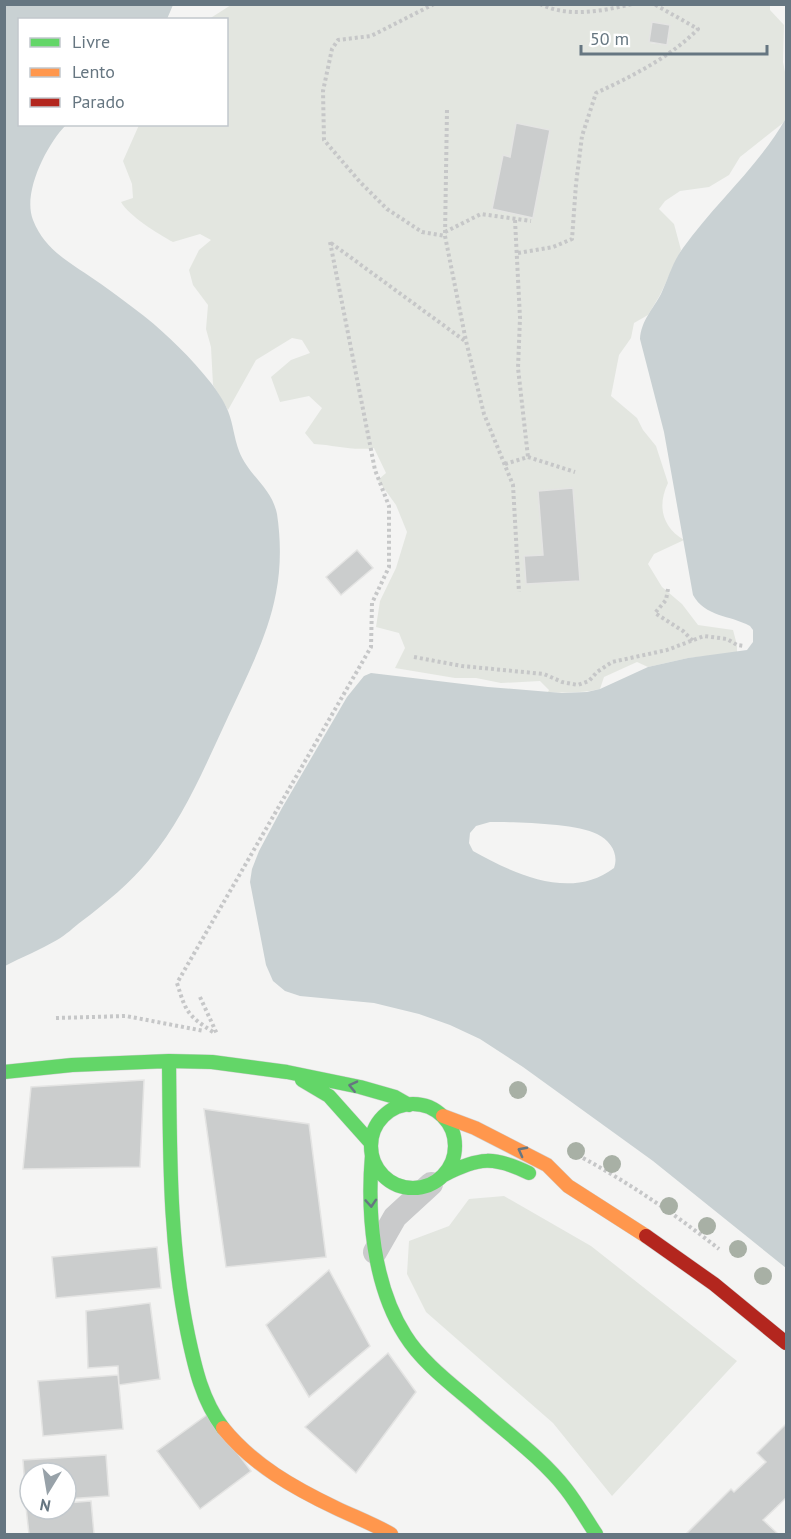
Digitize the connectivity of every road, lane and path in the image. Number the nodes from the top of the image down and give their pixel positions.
1 (434, 4) edge
2 (540, 4) edge
3 (632, 4) edge
4 (654, 4) edge
5 (447, 110) dead end
6 (515, 220) junction
7 (531, 221) dead end
8 (445, 234) junction
9 (518, 253) junction
10 (466, 341) junction
11 (528, 457) junction
12 (504, 464) junction
13 (575, 472) dead end
14 (668, 589) dead end
15 (519, 592) dead end
16 (694, 641) junction
17 (744, 646) dead end
18 (414, 657) dead end
19 (200, 997) dead end
20 (56, 1018) dead end
21 (216, 1034) junction
22 (227, 1039) dead end
23 (169, 1061) junction
24 (4, 1072) edge
25 (287, 1072) junction
26 (409, 1105) junction
27 (443, 1116) junction
28 (372, 1149) junction
29 (438, 1180) junction
30 (568, 1186) junction
31 (375, 1252) junction
32 (786, 1344) edge
33 (391, 1534) edge
34 (596, 1534) edge

1 - 8 path
2 - 3 path
4 - 9 path
5 - 8 path
6 - 7 path
6 - 8 path
6 - 9 path
8 - 10 path
9 - 11 path
10 - 12 path
10 - 21 path
11 - 12 path
11 - 13 path
12 - 15 path
14 - 16 path
16 - 17 path
16 - 18 path
19 - 21 path
20 - 21 path
21 - 22 path
23 - 24 main road
23 - 25 main road
23 - 33 main road
26 -> 25 main road
25 - 28 main road
26 - 27 main road
26 - 28 main road
27 - 29 main road
30 -> 27 main road
28 - 29 main road
28 -> 31 main road
29 - 30 main road
29 - 31 street
30 - 32 main road
31 - 34 main road

